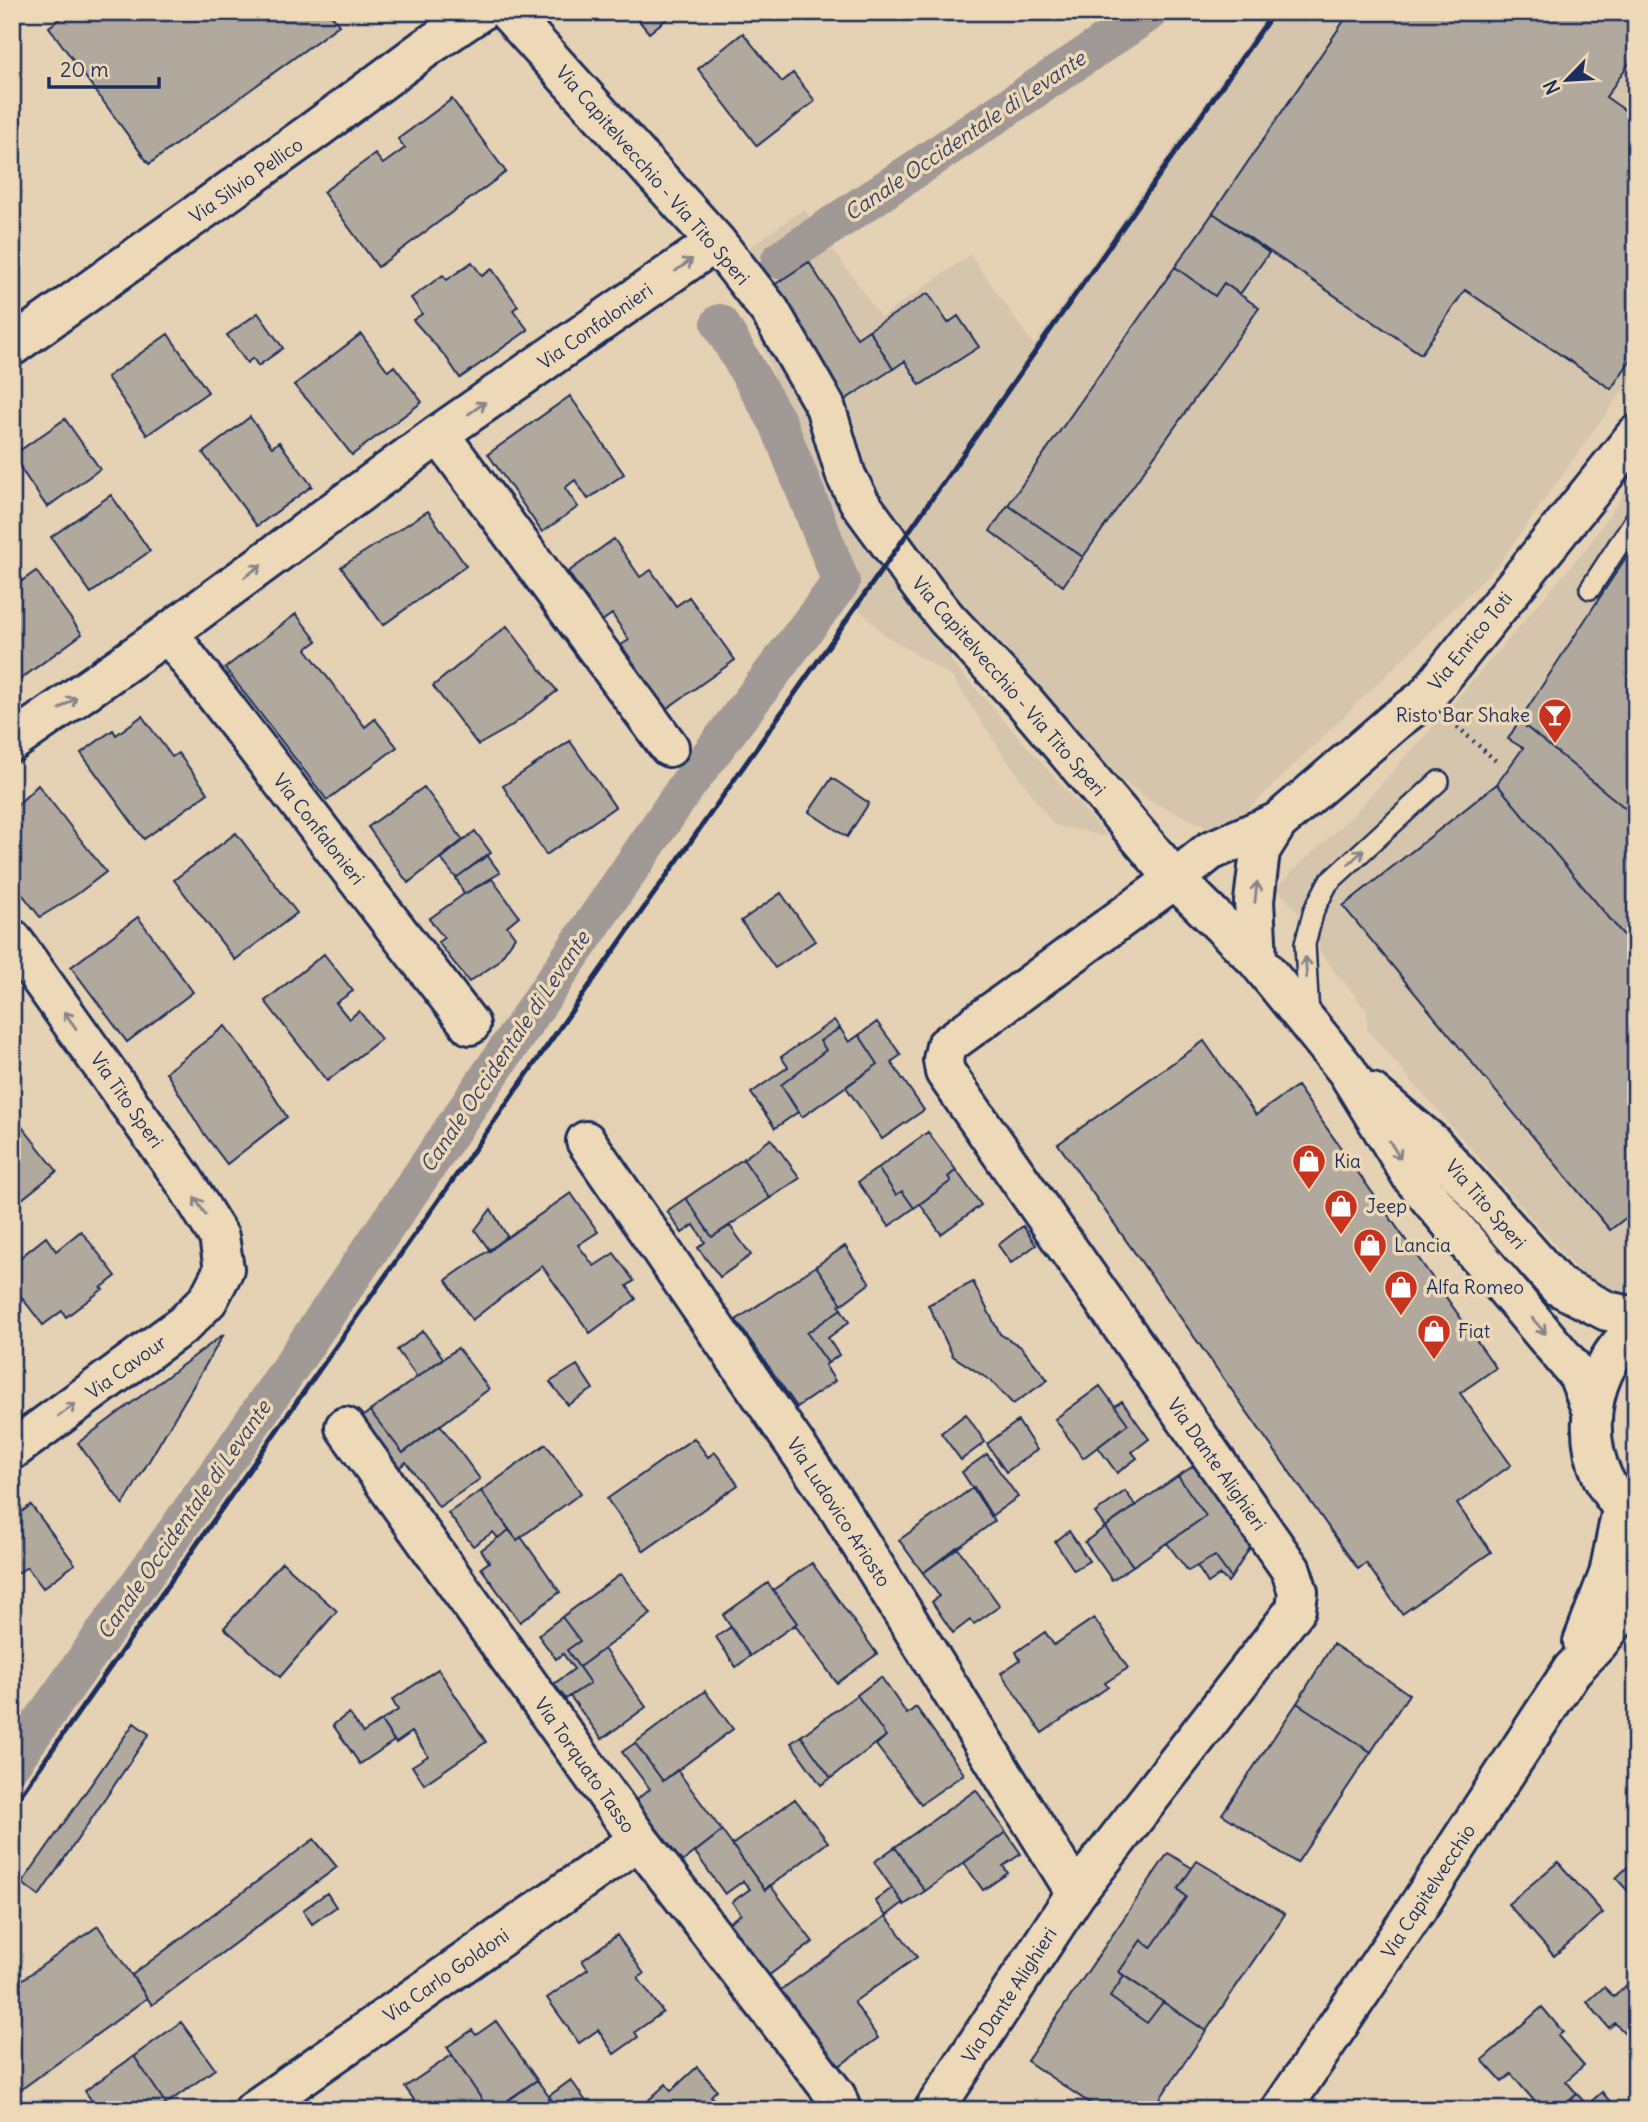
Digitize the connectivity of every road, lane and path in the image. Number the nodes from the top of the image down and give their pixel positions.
1 (479, 12) edge
2 (508, 12) edge
3 (716, 242) junction
4 (12, 346) edge
5 (439, 434) junction
6 (1636, 435) edge
7 (1636, 518) edge
8 (1591, 589) dead end
9 (168, 633) junction
10 (1425, 698) junction
11 (12, 742) edge
12 (669, 747) dead end
13 (1497, 762) dead end
14 (1439, 781) dead end
15 (1278, 822) junction
16 (1175, 878) junction
17 (12, 939) edge
18 (1257, 960) junction
19 (470, 1025) dead end
20 (1309, 1025) junction
21 (1346, 1071) junction
22 (586, 1141) dead end
23 (224, 1269) joint
24 (1636, 1317) edge
25 (1636, 1330) edge
26 (1591, 1409) junction
27 (345, 1427) dead end
28 (12, 1450) edge
29 (1629, 1513) edge
30 (1636, 1594) edge
31 (1572, 1670) junction
32 (639, 1840) junction
33 (1076, 1893) junction
34 (833, 2105) edge
35 (254, 2110) edge
36 (934, 2110) edge
37 (1281, 2110) edge

1 - 4 street, Via Silvio Pellico
2 - 3 street, Via Capitelvecchio - Via Tito Speri
5 -> 3 street, Via Confalonieri
3 - 16 street, Via Capitelvecchio - Via Tito Speri
9 -> 5 street, Via Confalonieri
5 - 12 street
6 - 10 street, Via Enrico Toti
7 - 8 lane
11 -> 9 street, Via Confalonieri
9 - 19 street, Via Confalonieri
10 - 13 path
10 - 15 street, Via Enrico Toti
20 -> 14 lane
15 - 16 street, Via Enrico Toti
18 -> 15 street, Via Enrico Toti
16 - 18 street, Via Capitelvecchio - Via Tito Speri
16 - 33 street, Via Dante Alighieri
23 -> 17 street, Via Tito Speri
18 - 20 street, Via Capitelvecchio - Via Tito Speri
20 - 21 street, Via Capitelvecchio - Via Tito Speri
21 - 24 street, Via Tito Speri
21 -> 26 street
22 - 33 street, Via Ludovico Ariosto
28 -> 23 street, Via Cavour
25 - 26 street
26 - 29 street
27 - 32 street, Via Torquato Tasso
29 - 31 street, Via Capitelvecchio
30 - 31 street, Via Capitelvecchio
31 - 37 street, Via Capitelvecchio
32 - 34 street, Via Torquato Tasso
32 - 35 street, Via Carlo Goldoni
33 - 36 street, Via Dante Alighieri

